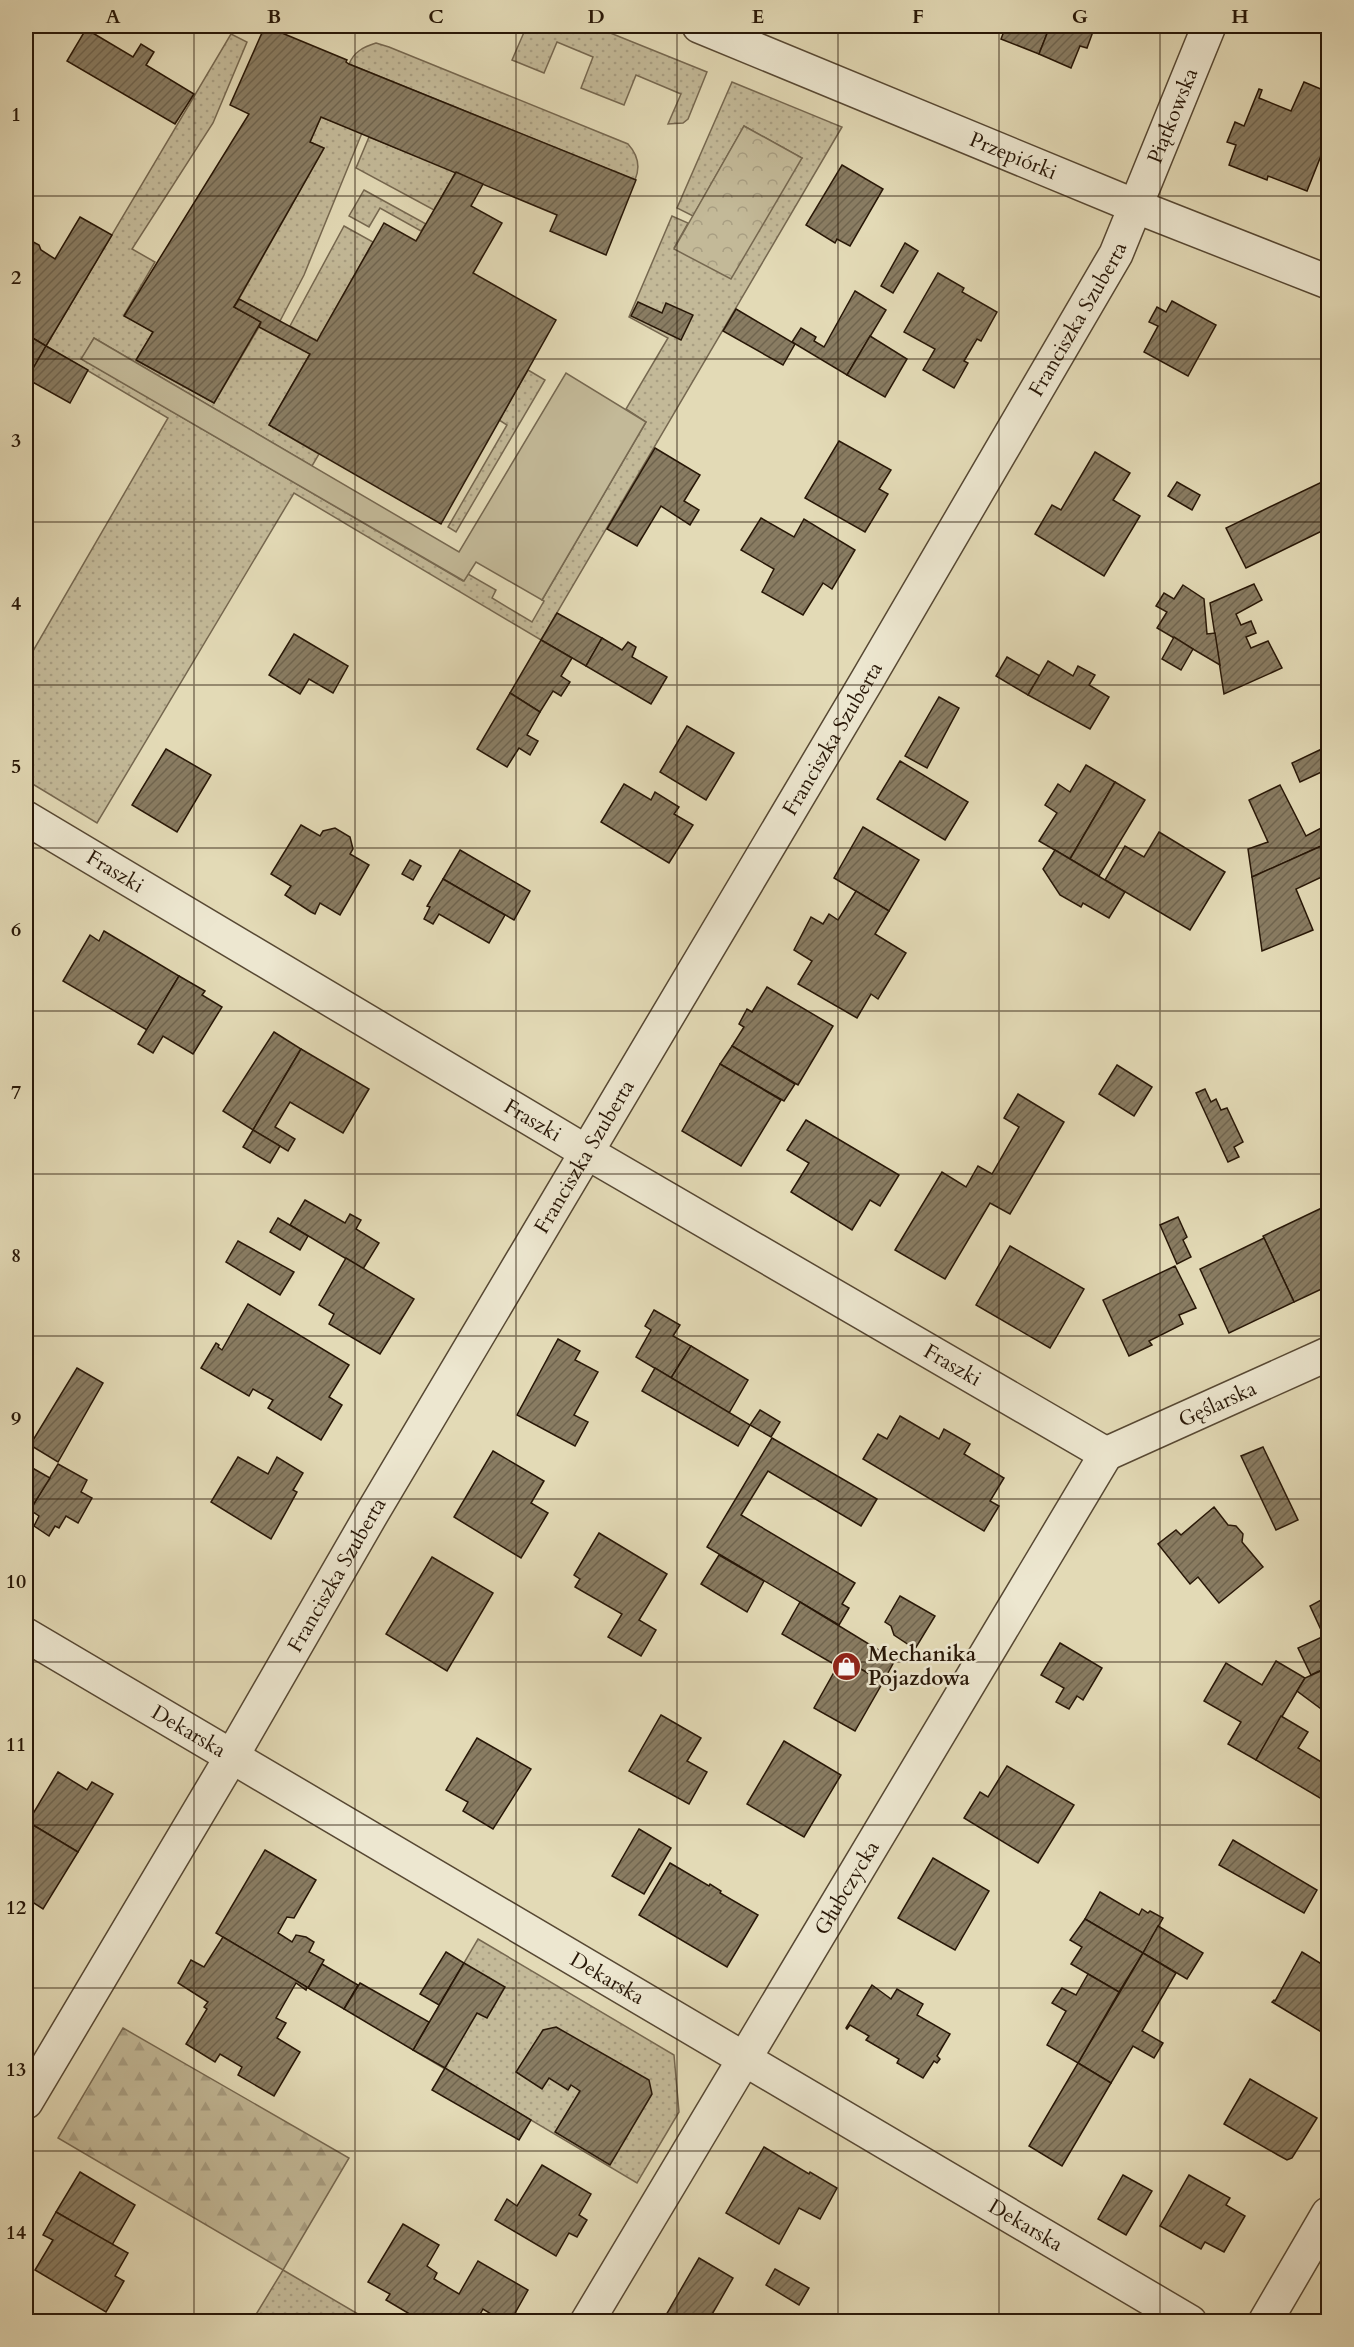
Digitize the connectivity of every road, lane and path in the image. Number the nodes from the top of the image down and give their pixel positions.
1 (699, 26) edge
2 (1209, 26) edge
3 (1135, 206) junction
4 (1325, 289) edge
5 (26, 818) edge
6 (588, 1153) junction
7 (1329, 1354) edge
8 (1106, 1454) junction
9 (26, 1635) edge
10 (232, 1756) junction
11 (742, 2058) junction
12 (26, 2102) edge
13 (1329, 2214) edge
14 (587, 2322) edge
15 (1190, 2322) edge
16 (1265, 2322) edge

1 - 3 street, Przepiórki
2 - 3 street, Piątkowska
3 - 4 street, Przepiórki
3 - 6 street, Franciszka Szuberta
5 - 6 street, Fraszki
6 - 8 street, Fraszki
6 - 10 street, Franciszka Szuberta
7 - 8 street, Gęślarska
8 - 11 street, Głubczycka
9 - 10 street, Dekarska
10 - 11 street, Dekarska
10 - 12 street, Franciszka Szuberta
11 - 14 street, Głubczycka
11 - 15 street, Dekarska
13 - 16 street

